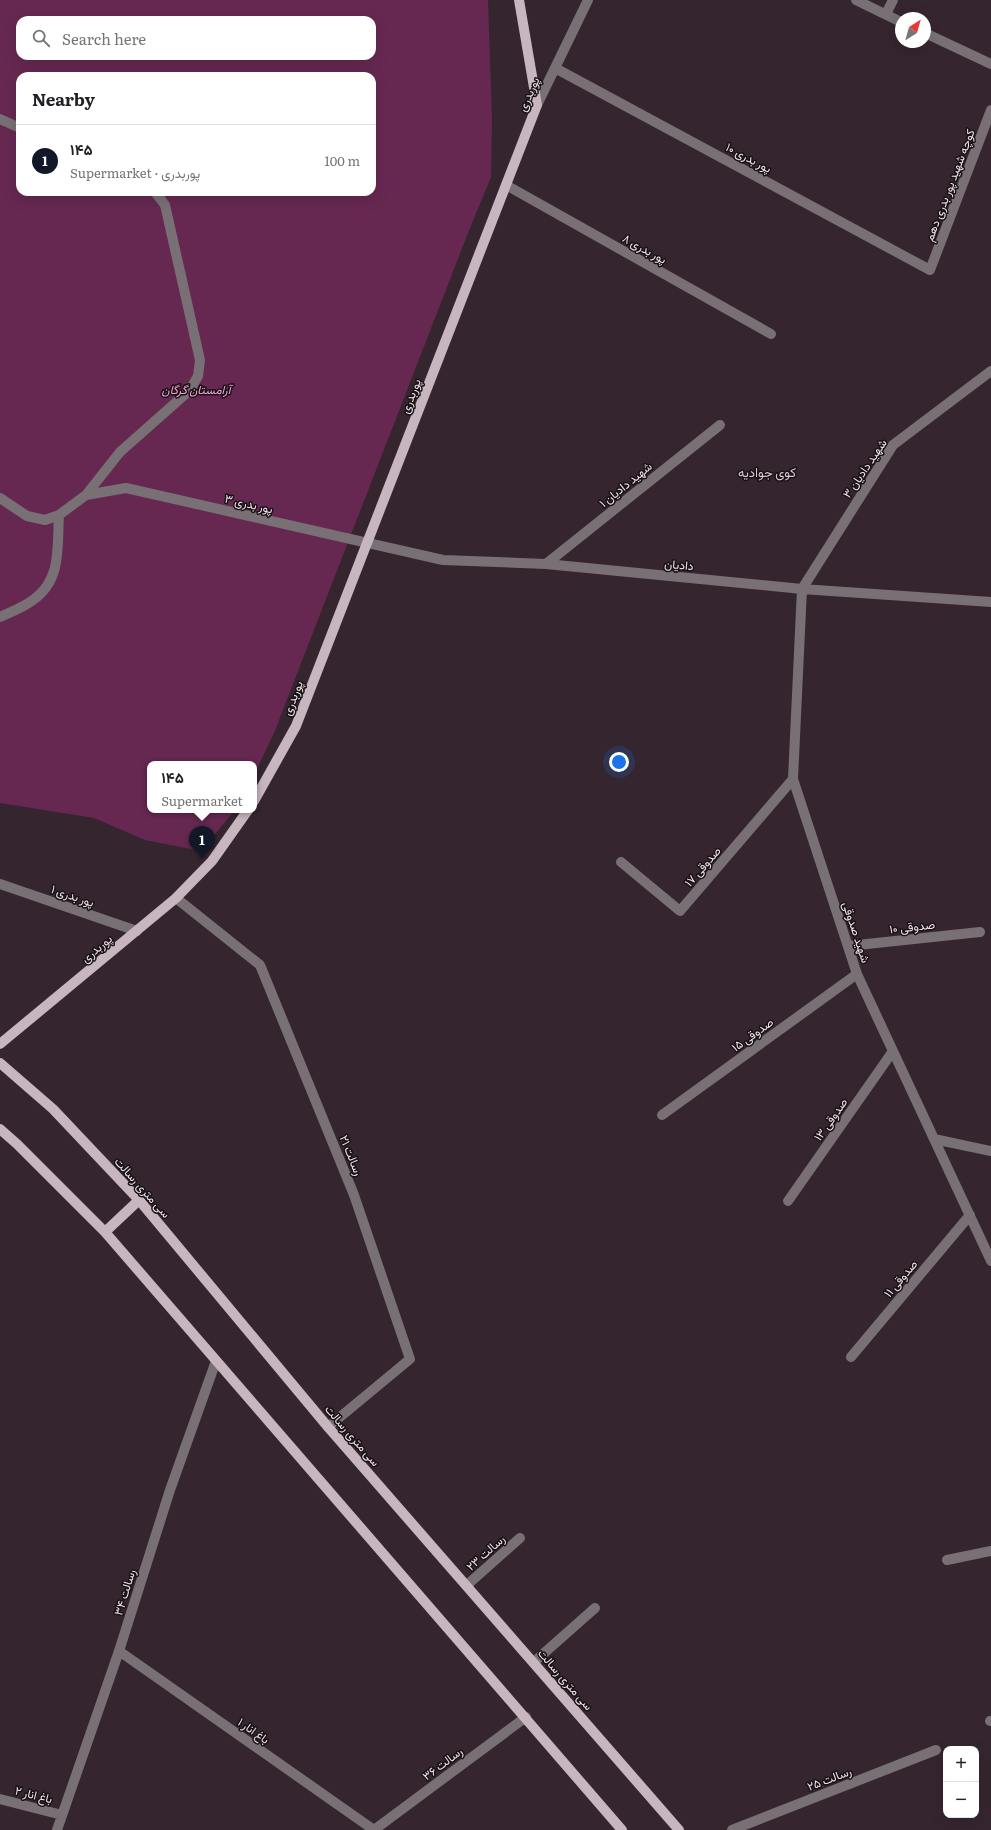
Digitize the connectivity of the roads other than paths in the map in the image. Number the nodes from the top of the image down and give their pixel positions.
1 (519, 0) edge
2 (588, 0) edge
3 (856, 0) edge
4 (893, 0) edge
5 (886, 14) junction
6 (895, 19) edge
7 (931, 36) edge
8 (991, 64) edge
9 (555, 68) junction
10 (537, 105) junction
11 (991, 110) edge
12 (0, 120) edge
13 (16, 126) edge
14 (506, 185) junction
15 (158, 196) edge
16 (930, 270) joint
17 (771, 334) dead end
18 (991, 371) edge
19 (720, 425) dead end
20 (86, 495) junction
21 (0, 498) edge
22 (59, 515) junction
23 (366, 543) junction
24 (546, 564) junction
25 (802, 588) junction
26 (991, 602) edge
27 (0, 617) edge
28 (793, 780) junction
29 (257, 796) edge
30 (246, 813) edge
31 (621, 862) dead end
32 (0, 884) edge
33 (176, 898) junction
34 (137, 931) junction
35 (980, 932) dead end
36 (848, 946) junction
37 (857, 974) junction
38 (0, 1044) edge
39 (893, 1051) junction
40 (0, 1063) edge
41 (662, 1115) dead end
42 (0, 1129) edge
43 (934, 1139) junction
44 (991, 1151) edge
45 (139, 1200) junction
46 (788, 1201) dead end
47 (970, 1215) junction
48 (105, 1232) junction
49 (991, 1261) edge
50 (851, 1357) dead end
51 (216, 1361) junction
52 (328, 1427) junction
53 (520, 1538) dead end
54 (991, 1551) edge
55 (947, 1560) dead end
56 (467, 1585) junction
57 (596, 1608) dead end
58 (119, 1651) junction
59 (534, 1662) junction
60 (526, 1717) junction
61 (936, 1750) dead end
62 (0, 1799) edge
63 (62, 1815) junction
64 (57, 1830) edge
65 (374, 1830) edge
66 (622, 1830) edge
67 (679, 1830) edge
68 (732, 1830) edge

1 - 10 main road
2 - 9 street, پوربدری
3 - 5 street
4 - 5 street
5 - 6 street
7 - 8 street
9 - 10 street, پوربدری
9 - 16 street, پور بدری ۱۰
10 - 14 main road, پوربدری
11 - 16 street, کوچه شهید پور بدری دهم
12 - 13 street
14 - 17 street, پور بدری ۸
14 - 23 main road, پوربدری
15 - 20 street
18 - 25 street, ۳ شهید دادیان
19 - 24 street, ۱ شهید دادیان
20 - 22 street
20 - 23 street, پور بدری ۳
21 - 22 street
22 - 27 street
23 - 24 street, دادیان
23 - 29 main road, پوربدری
24 - 25 street, دادیان
25 - 26 street, دادیان
25 - 28 street, شهید صدوقی
28 - 31 street, ۱۷ صدوقی
28 - 36 street, شهید صدوقی
30 - 33 main road, پوربدری
32 - 34 street, پور بدری ۱
33 - 34 main road, پوربدری
33 - 52 street, ۲۱ رسالت
34 - 38 main road, پوربدری
35 - 36 street, ۱۰ صدوقی
36 - 37 street, شهید صدوقی
37 - 39 street, شهید صدوقی
37 - 41 street, ۱۵ صدوقی
39 - 43 street, شهید صدوقی
39 - 46 street, ۱۳ صدوقی
40 - 45 main road, سی متری رسالت
42 - 48 main road
43 - 44 street
43 - 47 street, شهید صدوقی
45 - 48 main road
45 - 52 main road, سی متری رسالت
47 - 49 street, شهید صدوقی
47 - 50 street, ۱۱ صدوقی
48 - 51 main road
51 - 58 street, رسالت ۳۴
51 - 60 main road
52 - 56 main road, سی متری رسالت
53 - 56 street, رسالت ۲۳
54 - 55 street
56 - 59 main road, سی متری رسالت
57 - 59 street
58 - 63 street, رسالت ۳۴
58 - 65 street, باغ انار ۱
59 - 67 main road, سی متری رسالت
60 - 65 street, رسالت ۳۶
60 - 66 main road
61 - 68 street, ۲۵ رسالت
62 - 63 street, باغ انار ۲
63 - 64 street, رسالت ۳۴

